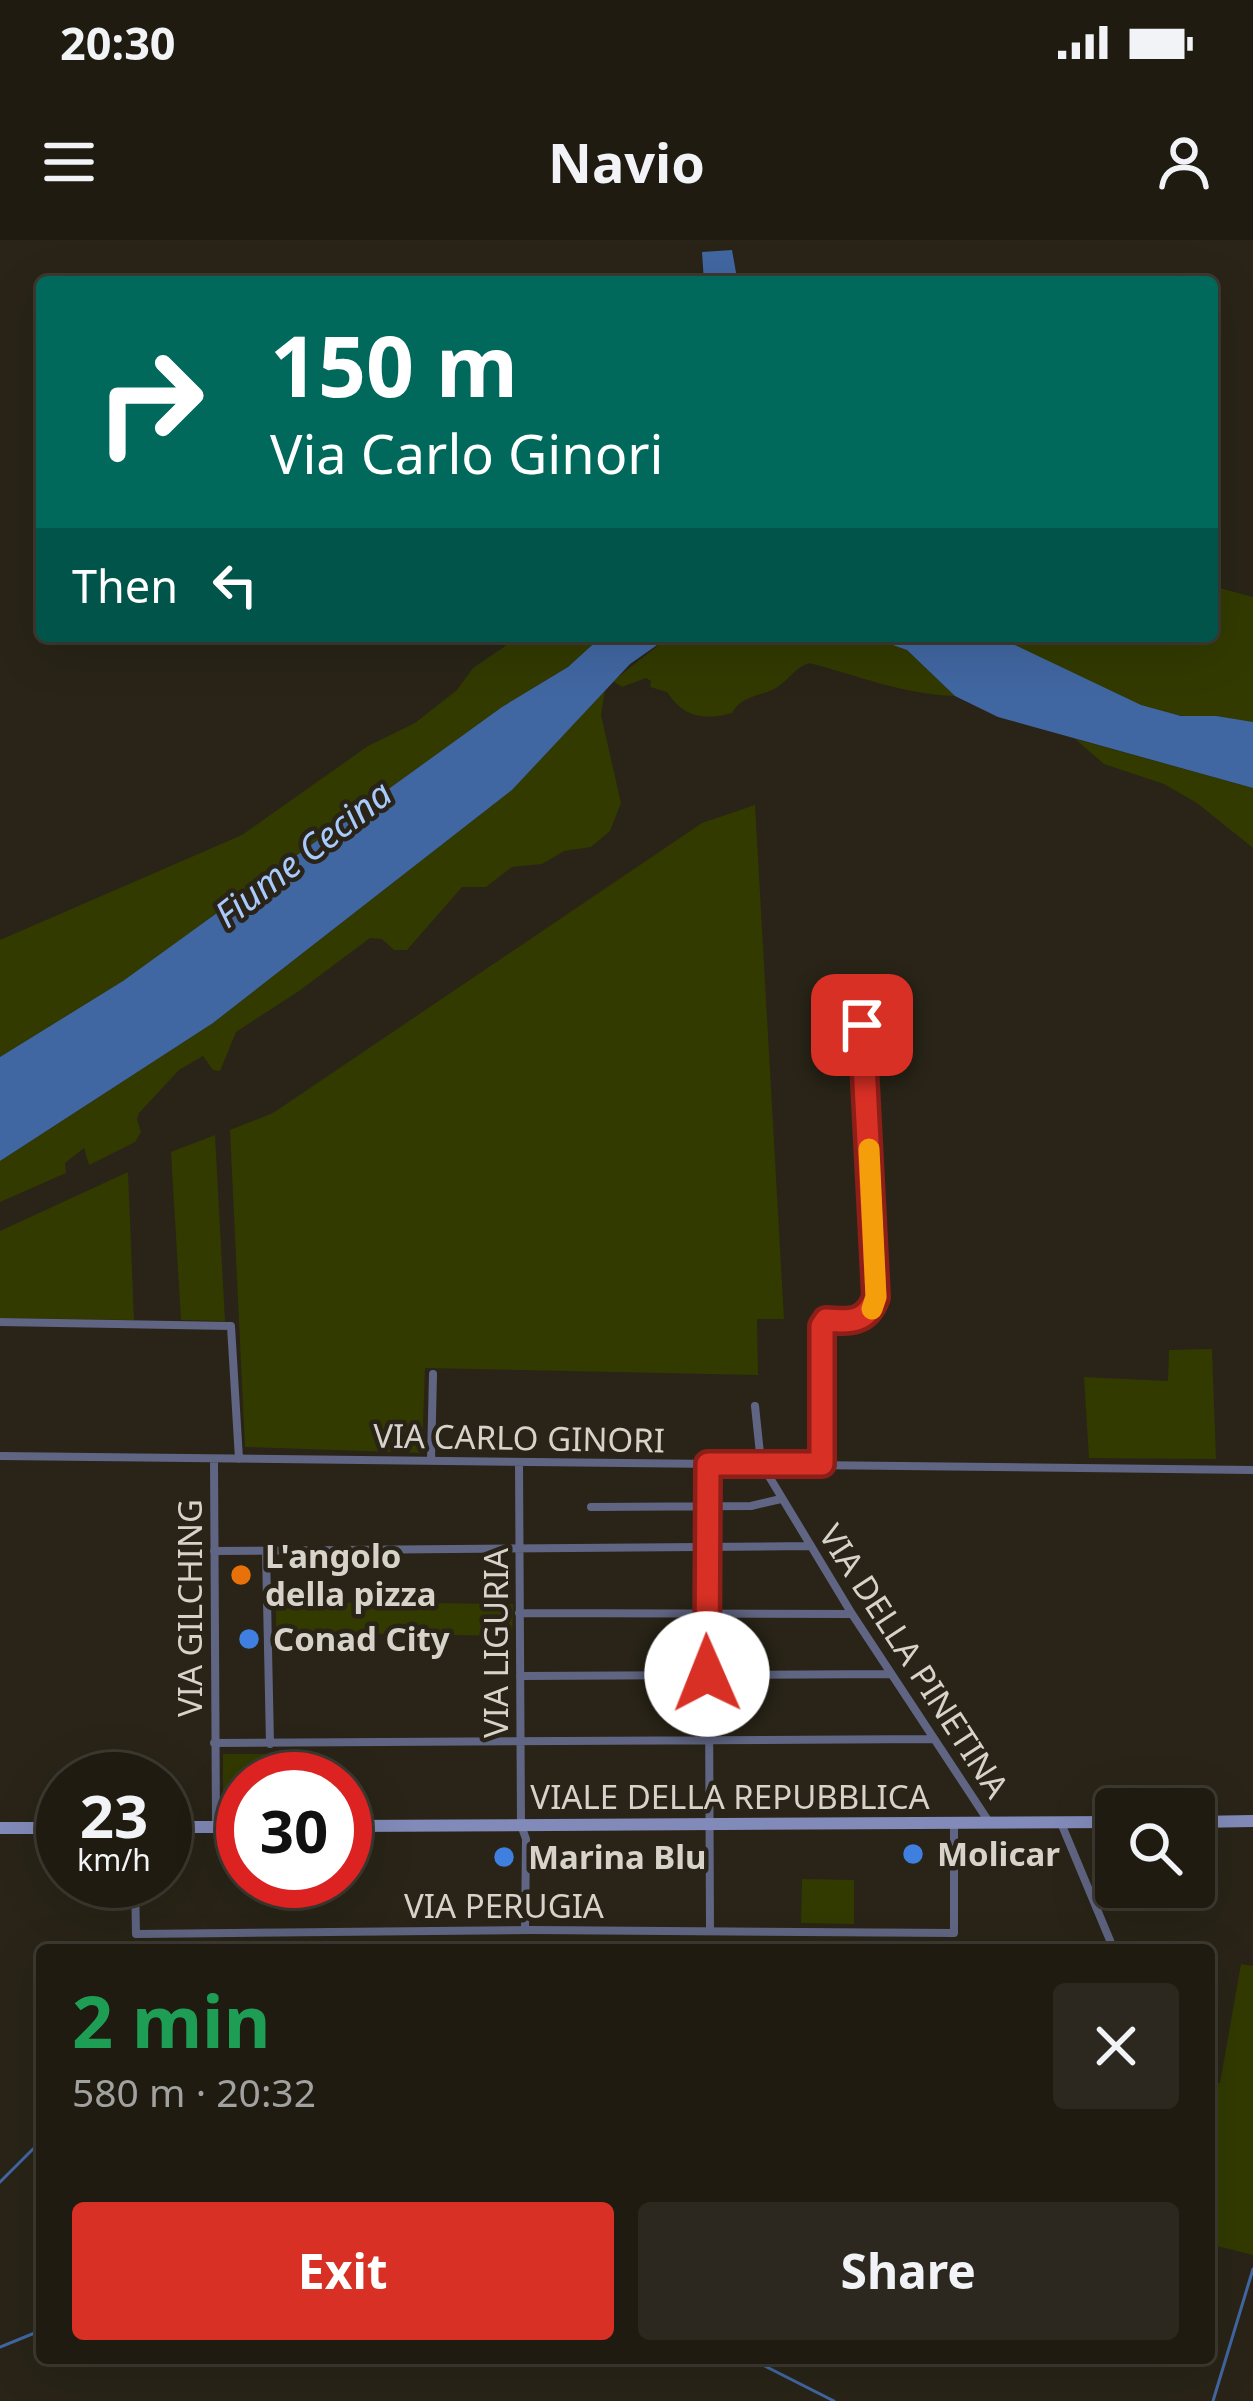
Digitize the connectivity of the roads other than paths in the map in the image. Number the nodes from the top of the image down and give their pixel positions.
1 (862, 1025) dead end
2 (0, 1322) edge
3 (433, 1374) dead end
4 (755, 1406) dead end
5 (0, 1456) edge
6 (238, 1459) junction
7 (214, 1460) junction
8 (431, 1460) junction
9 (519, 1462) junction
10 (760, 1463) junction
11 (708, 1464) junction
12 (822, 1464) junction
13 (1253, 1470) edge
14 (781, 1498) junction
15 (591, 1507) dead end
16 (706, 1507) junction
17 (811, 1546) junction
18 (519, 1548) junction
19 (706, 1549) junction
20 (214, 1551) junction
21 (266, 1552) junction
22 (707, 1612) junction
23 (520, 1613) junction
24 (852, 1614) junction
25 (707, 1674) junction
26 (891, 1674) junction
27 (520, 1676) junction
28 (934, 1739) junction
29 (520, 1742) junction
30 (708, 1742) junction
31 (214, 1743) junction
32 (270, 1744) junction
33 (1253, 1821) edge
34 (1095, 1822) edge
35 (1215, 1822) edge
36 (710, 1823) junction
37 (990, 1823) junction
38 (1061, 1823) junction
39 (954, 1824) junction
40 (520, 1825) junction
41 (372, 1826) edge
42 (0, 1828) edge
43 (36, 1828) edge
44 (192, 1828) edge
45 (216, 1828) joint
46 (136, 1908) edge
47 (525, 1930) junction
48 (710, 1931) junction
49 (1111, 1944) edge

1 - 12 street
2 - 6 street
3 - 8 street
4 - 10 street
5 - 7 street, VIA CARLO GINORI
6 - 7 street, VIA CARLO GINORI
6 - 8 street, VIA CARLO GINORI
7 - 20 street, VIA GILCHING
8 - 9 street, VIA CARLO GINORI
9 - 11 street, VIA CARLO GINORI
9 - 18 street, VIA LIGURIA
10 - 11 street, VIA CARLO GINORI
10 - 12 street, VIA CARLO GINORI
10 - 14 street, VIA DELLA PINETINA
11 - 16 street
12 - 13 street, VIA CARLO GINORI
14 - 16 street
14 - 17 street, VIA DELLA PINETINA
15 - 16 street
16 - 19 street
17 - 19 street
17 - 24 street, VIA DELLA PINETINA
18 - 19 street
18 - 21 street
18 - 23 street, VIA LIGURIA
19 - 22 street
20 - 21 street
20 - 31 street, VIA GILCHING
21 - 32 street
22 - 23 street
22 - 24 street
22 - 25 street
23 - 27 street, VIA LIGURIA
24 - 26 street, VIA DELLA PINETINA
25 - 26 street
25 - 27 street
25 - 30 street
26 - 28 street, VIA DELLA PINETINA
27 - 29 street, VIA LIGURIA
28 - 30 street
28 - 37 street, VIA DELLA PINETINA
29 - 30 street
29 - 32 street
29 - 40 street, VIA LIGURIA
30 - 36 street
31 - 32 street
31 - 45 street, VIA GILCHING
33 - 35 street
34 - 38 street, VIALE DELLA REPUBBLICA
36 - 39 street, VIALE DELLA REPUBBLICA
36 - 40 street, VIALE DELLA REPUBBLICA
36 - 48 street
37 - 38 street, VIALE DELLA REPUBBLICA
37 - 39 street, VIALE DELLA REPUBBLICA
38 - 49 street
39 - 48 street, VIA PERUGIA
40 - 41 street, VIALE DELLA REPUBBLICA
40 - 47 street, VIA LIGURIA
42 - 43 street
44 - 45 street
46 - 47 street, VIA PERUGIA
47 - 48 street, VIA PERUGIA

